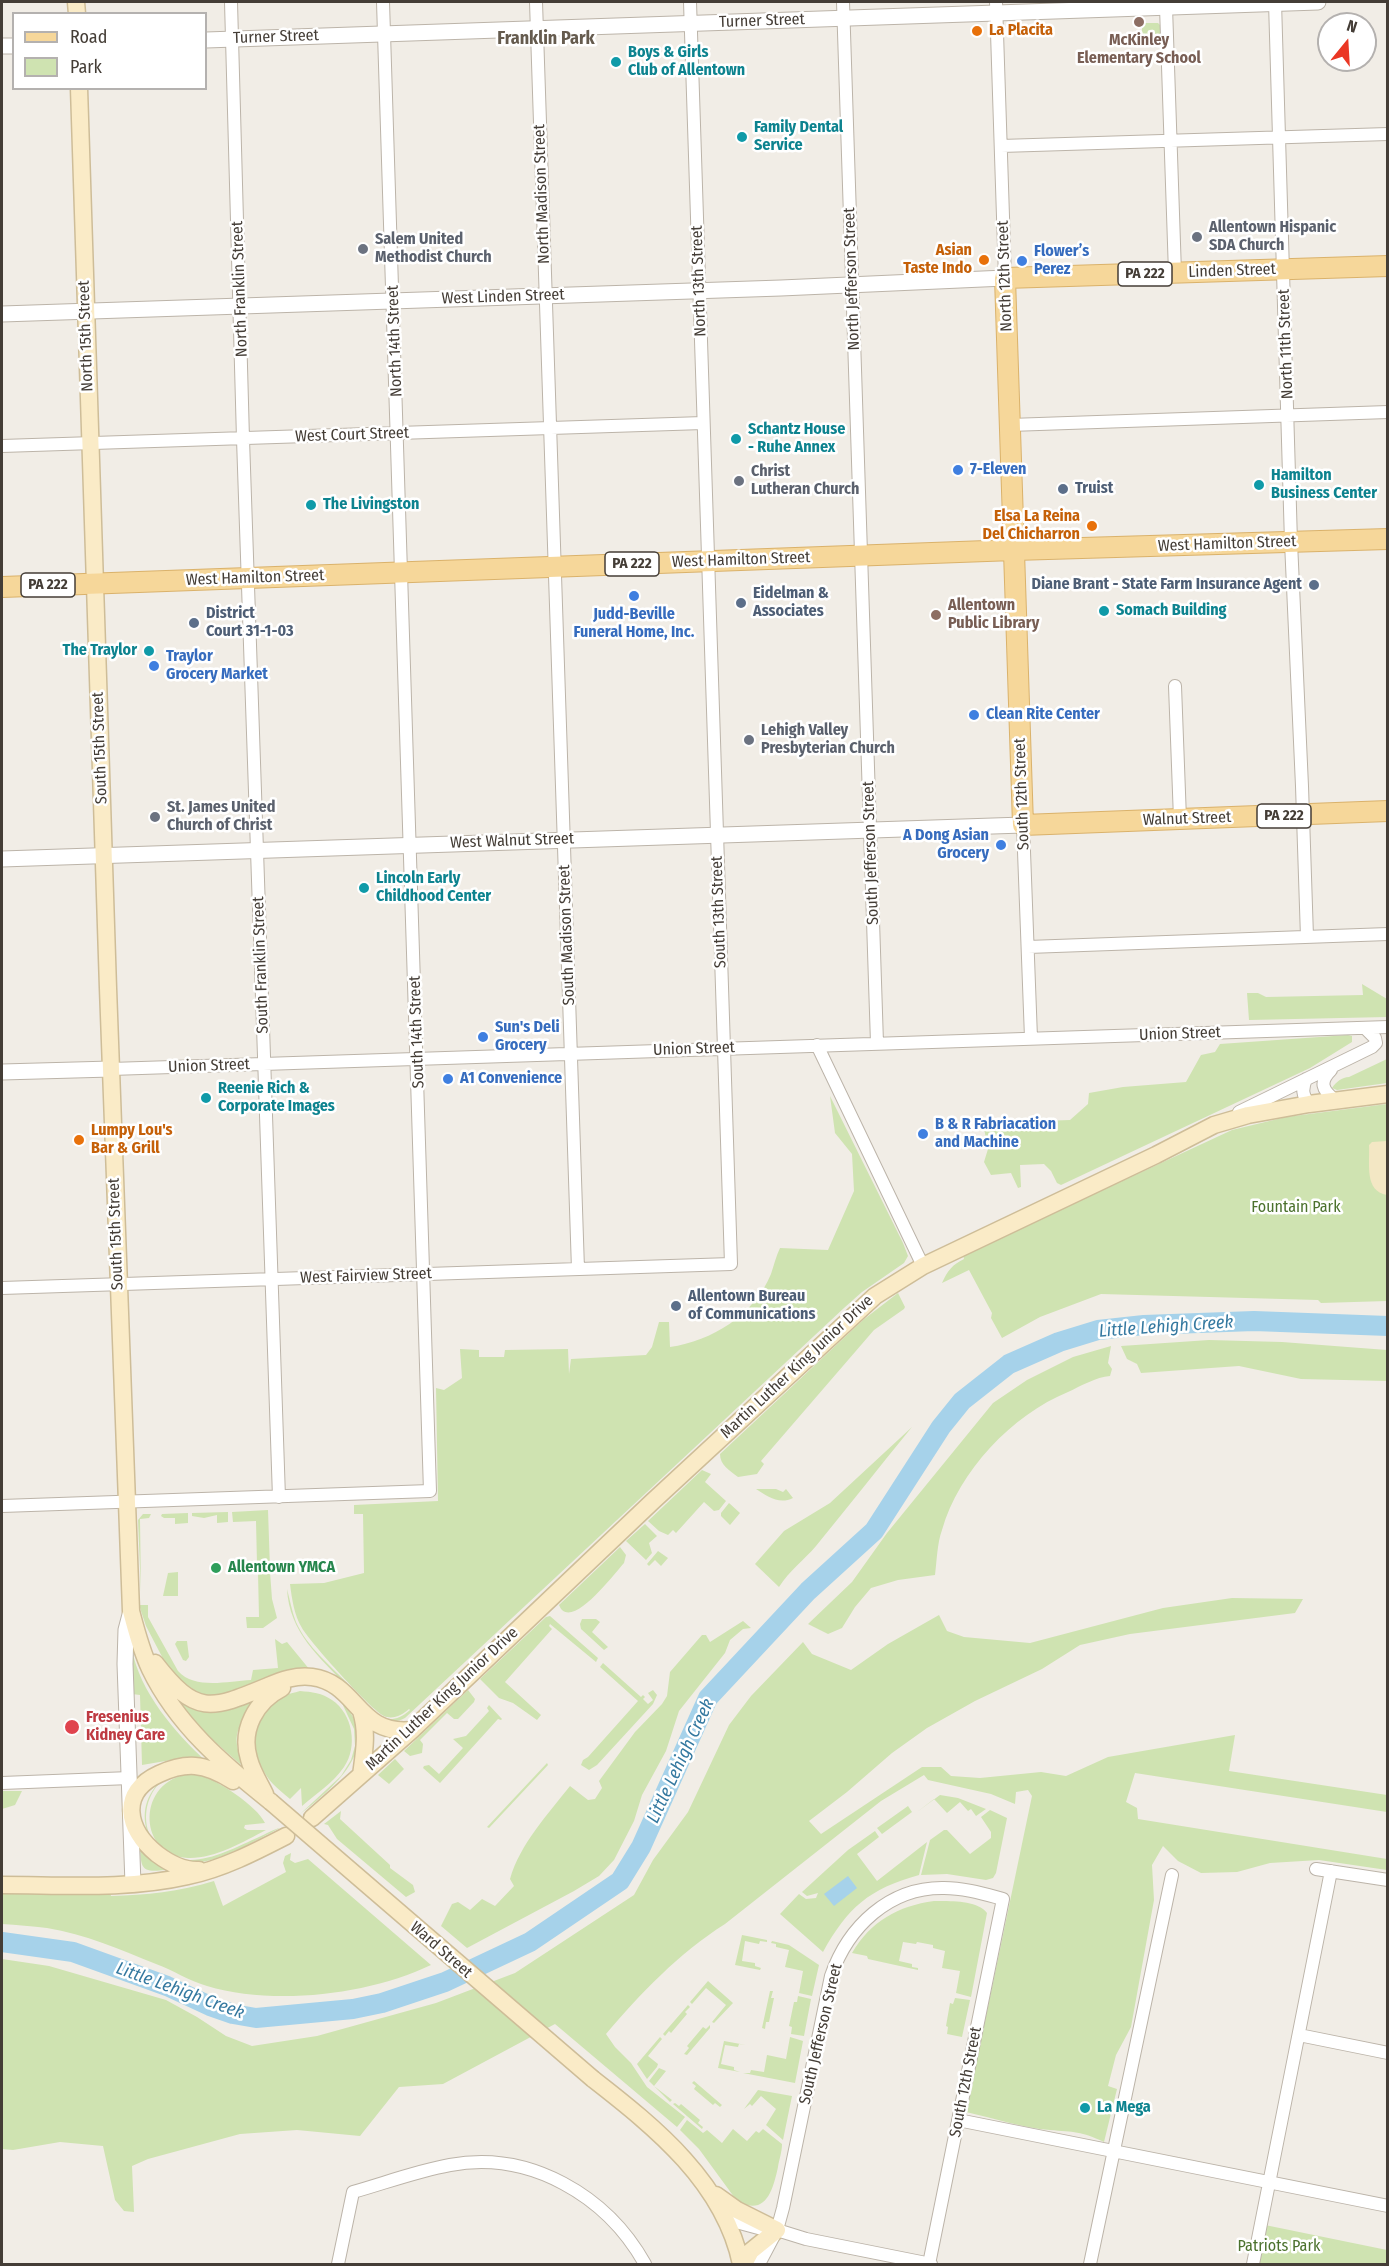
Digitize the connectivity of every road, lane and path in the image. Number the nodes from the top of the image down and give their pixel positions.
1 (231, 2) edge
2 (383, 2) edge
3 (536, 2) edge
4 (690, 2) edge
5 (843, 2) edge
6 (1275, 2) edge
7 (1318, 2) edge
8 (997, 7) edge
9 (1166, 7) junction
10 (844, 19) junction
11 (690, 24) junction
12 (537, 29) junction
13 (384, 34) junction
14 (232, 39) junction
15 (207, 40) edge
16 (79, 90) edge
17 (1388, 134) edge
18 (1279, 137) junction
19 (1171, 141) junction
20 (1001, 146) junction
21 (1388, 266) edge
22 (1284, 269) junction
23 (1175, 273) junction
24 (1005, 278) junction
25 (851, 285) junction
26 (699, 290) junction
27 (545, 296) junction
28 (393, 301) junction
29 (240, 306) junction
30 (85, 311) junction
31 (2, 314) edge
32 (1388, 412) edge
33 (1288, 416) junction
34 (703, 423) junction
35 (1010, 425) junction
36 (550, 429) junction
37 (397, 433) junction
38 (243, 439) junction
39 (90, 444) junction
40 (2, 446) edge
41 (1388, 539) edge
42 (1291, 542) junction
43 (1014, 550) junction
44 (861, 556) junction
45 (707, 561) junction
46 (554, 566) junction
47 (403, 573) junction
48 (249, 578) junction
49 (95, 583) junction
50 (2, 587) edge
51 (1175, 686) dead end
52 (1388, 811) edge
53 (1303, 815) junction
54 (1179, 819) junction
55 (1023, 825) junction
56 (870, 830) junction
57 (717, 835) junction
58 (564, 840) junction
59 (411, 844) junction
60 (258, 850) junction
61 (104, 855) junction
62 (2, 859) edge
63 (1388, 934) edge
64 (1306, 937) junction
65 (1028, 947) junction
66 (1388, 1027) edge
67 (1365, 1028) junction
68 (1031, 1038) junction
69 (1388, 1041) edge
70 (877, 1043) junction
71 (817, 1045) junction
72 (1372, 1047) junction
73 (724, 1048) junction
74 (571, 1053) junction
75 (418, 1058) junction
76 (264, 1064) junction
77 (1337, 1065) junction
78 (111, 1069) junction
79 (2, 1072) edge
80 (1306, 1079) junction
81 (1388, 1094) edge
82 (1335, 1100) junction
83 (1308, 1104) junction
84 (1214, 1125) junction
85 (731, 1264) joint
86 (923, 1266) junction
87 (578, 1269) junction
88 (424, 1274) junction
89 (272, 1279) junction
90 (118, 1284) junction
91 (2, 1288) edge
92 (279, 1497) junction
93 (127, 1502) junction
94 (2, 1506) edge
95 (131, 1611) junction
96 (140, 1643) junction
97 (340, 1689) junction
98 (360, 1710) junction
99 (412, 1730) junction
100 (165, 1772) junction
101 (361, 1775) junction
102 (130, 1778) junction
103 (2, 1783) edge
104 (268, 1804) junction
105 (131, 1813) junction
106 (312, 1818) dead end
107 (286, 1836) dead end
108 (215, 1868) junction
109 (1316, 1869) dead end
110 (1331, 1871) junction
111 (1172, 1875) dead end
112 (1388, 1881) edge
113 (133, 1884) junction
114 (2, 1885) edge
115 (1003, 1899) joint
116 (1299, 2035) junction
117 (1388, 2054) edge
118 (958, 2120) junction
119 (1114, 2151) junction
120 (703, 2181) junction
121 (1270, 2182) junction
122 (1388, 2206) edge
123 (722, 2214) junction
124 (777, 2230) junction
125 (742, 2262) edge
126 (930, 2264) edge
127 (338, 2265) edge
128 (645, 2265) edge
129 (759, 2265) edge
130 (1090, 2265) edge
131 (1253, 2265) edge

1 - 14 street, North Franklin Street
2 - 13 street, North 14th Street
3 - 12 street, North Madison Street
4 - 11 street, North 13th Street
5 - 10 street, North Jefferson Street
6 - 7 street, Turner Street
6 - 9 street, Turner Street
6 - 18 street, North 11th Street
8 - 9 street, Turner Street
8 - 10 street, Turner Street
8 - 20 street, North 12th Street
9 - 19 street
10 - 11 street, Turner Street
10 - 25 street, North Jefferson Street
11 - 12 street, Turner Street
11 - 26 street, North 13th Street
12 - 13 street, Turner Street
12 - 27 street, North Madison Street
13 - 14 street, Turner Street
13 - 28 street, North 14th Street
14 - 15 street, Turner Street
14 - 29 street, North Franklin Street
16 - 30 main road, North 15th Street
17 - 18 street
18 - 19 street
18 - 22 street, North 11th Street
19 - 20 street
19 - 23 street
20 - 24 street, North 12th Street
21 - 22 main road, Linden Street / PA 222
22 - 23 main road, Linden Street / PA 222
22 - 33 street, North 11th Street
23 - 24 main road, Linden Street / PA 222
24 - 25 street, West Linden Street
24 - 35 main road, North 12th Street
25 - 26 street, West Linden Street
25 - 44 street, North Jefferson Street
26 - 27 street, West Linden Street
26 - 34 street, North 13th Street
27 - 28 street, West Linden Street
27 - 36 street, North Madison Street
28 - 29 street, West Linden Street
28 - 37 street, North 14th Street
29 - 30 street, West Linden Street
29 - 38 street, North Franklin Street
30 - 31 street, West Linden Street
30 - 39 main road, North 15th Street
32 - 33 street
33 - 35 street
33 - 42 street, North 11th Street
34 - 36 street, West Court Street
34 - 45 street, North 13th Street
35 - 43 main road, North 12th Street
36 - 37 street, West Court Street
36 - 46 street, North Madison Street
37 - 38 street, West Court Street
37 - 47 street, North 14th Street
38 - 39 street, West Court Street
38 - 48 street, North Franklin Street
39 - 40 street, West Court Street
39 - 49 main road, North 15th Street
41 - 42 main road, West Hamilton Street
42 - 43 main road, West Hamilton Street
42 - 53 street, North 11th Street
43 - 44 main road, West Hamilton Street / PA 222
43 - 55 main road, South 12th Street
44 - 45 main road, West Hamilton Street / PA 222
44 - 56 street, South Jefferson Street
45 - 46 main road, West Hamilton Street / PA 222
45 - 57 street, South 13th Street
46 - 47 main road, West Hamilton Street / PA 222
46 - 58 street, South Madison Street
47 - 48 main road, West Hamilton Street / PA 222
47 - 59 street, South 14th Street
48 - 49 main road, West Hamilton Street / PA 222
48 - 60 street, South Franklin Street
49 - 50 main road, PA 222
49 - 61 main road, South 15th Street
51 - 54 street
52 - 53 main road, Walnut Street / PA 222
53 - 54 main road, Walnut Street / PA 222
53 - 64 street, North 11th Street
54 - 55 main road, Walnut Street / PA 222
55 - 56 street, West Walnut Street
55 - 65 street, South 12th Street
56 - 57 street, West Walnut Street
56 - 70 street, South Jefferson Street
57 - 58 street, West Walnut Street
57 - 73 street, South 13th Street
58 - 59 street, West Walnut Street
58 - 74 street, South Madison Street
59 - 60 street, West Walnut Street
59 - 75 street, South 14th Street
60 - 61 street, West Walnut Street
60 - 76 street, South Franklin Street
61 - 62 street, West Walnut Street
61 - 78 main road, South 15th Street
63 - 64 street
64 - 65 street
65 - 68 street, South 12th Street
66 - 67 street, Union Street
67 - 68 street, Union Street
67 - 72 street
68 - 70 street, Union Street
69 - 72 street
70 - 71 street, Union Street
71 - 73 street, Union Street
71 - 86 street
72 - 77 street
73 - 74 street, Union Street
73 - 85 street, South 13th Street
74 - 75 street, Union Street
74 - 87 street, South Madison Street
75 - 76 street, Union Street
75 - 88 street, South 14th Street
76 - 78 street, Union Street
76 - 89 street, South Franklin Street
77 - 80 street
77 - 82 street
78 - 79 street, Union Street
78 - 90 main road, South 15th Street
80 - 83 street
80 - 84 street
81 - 82 main road, Martin Luther King Junior Drive
82 - 83 main road, Martin Luther King Junior Drive
83 - 84 main road, Martin Luther King Junior Drive
84 - 86 main road, Martin Luther King Junior Drive
85 - 87 street, West Fairview Street
86 - 99 main road, Martin Luther King Junior Drive
87 - 88 street, West Fairview Street
88 - 89 street, West Fairview Street
88 - 92 street, South 14th Street
89 - 90 street, West Fairview Street
89 - 92 street, South Franklin Street
90 - 91 street, West Fairview Street
90 - 93 main road, South 15th Street
92 - 93 street
93 - 94 street
93 - 95 main road, South 15th Street
95 - 96 main road
95 - 102 street, South 15th Street
96 - 97 main road
96 - 104 main road, Ward Street
97 - 98 main road
97 - 104 main road
98 - 99 main road
98 - 101 main road
99 - 101 main road, Martin Luther King Junior Drive
100 - 102 main road
100 - 104 main road
100 - 105 main road
101 - 106 main road, Martin Luther King Junior Drive
102 - 103 street
102 - 105 street, South 15th Street
104 - 120 main road, Ward Street, bridge
105 - 108 main road
105 - 113 street, South 15th Street
107 - 108 main road
108 - 113 main road
109 - 110 street
110 - 112 street
110 - 116 street
111 - 119 street
113 - 114 main road
115 - 118 street, South 12th Street
115 - 124 street, South Jefferson Street
116 - 117 street
116 - 121 street
118 - 119 street
118 - 126 street, South 12th Street
119 - 121 street
119 - 130 street
120 - 123 main road, Ward Street
120 - 124 main road
121 - 122 street
121 - 131 street
123 - 124 street
123 - 125 main road, Ward Street
124 - 125 main road
124 - 126 street
124 - 129 street, South Jefferson Street
127 - 128 street

